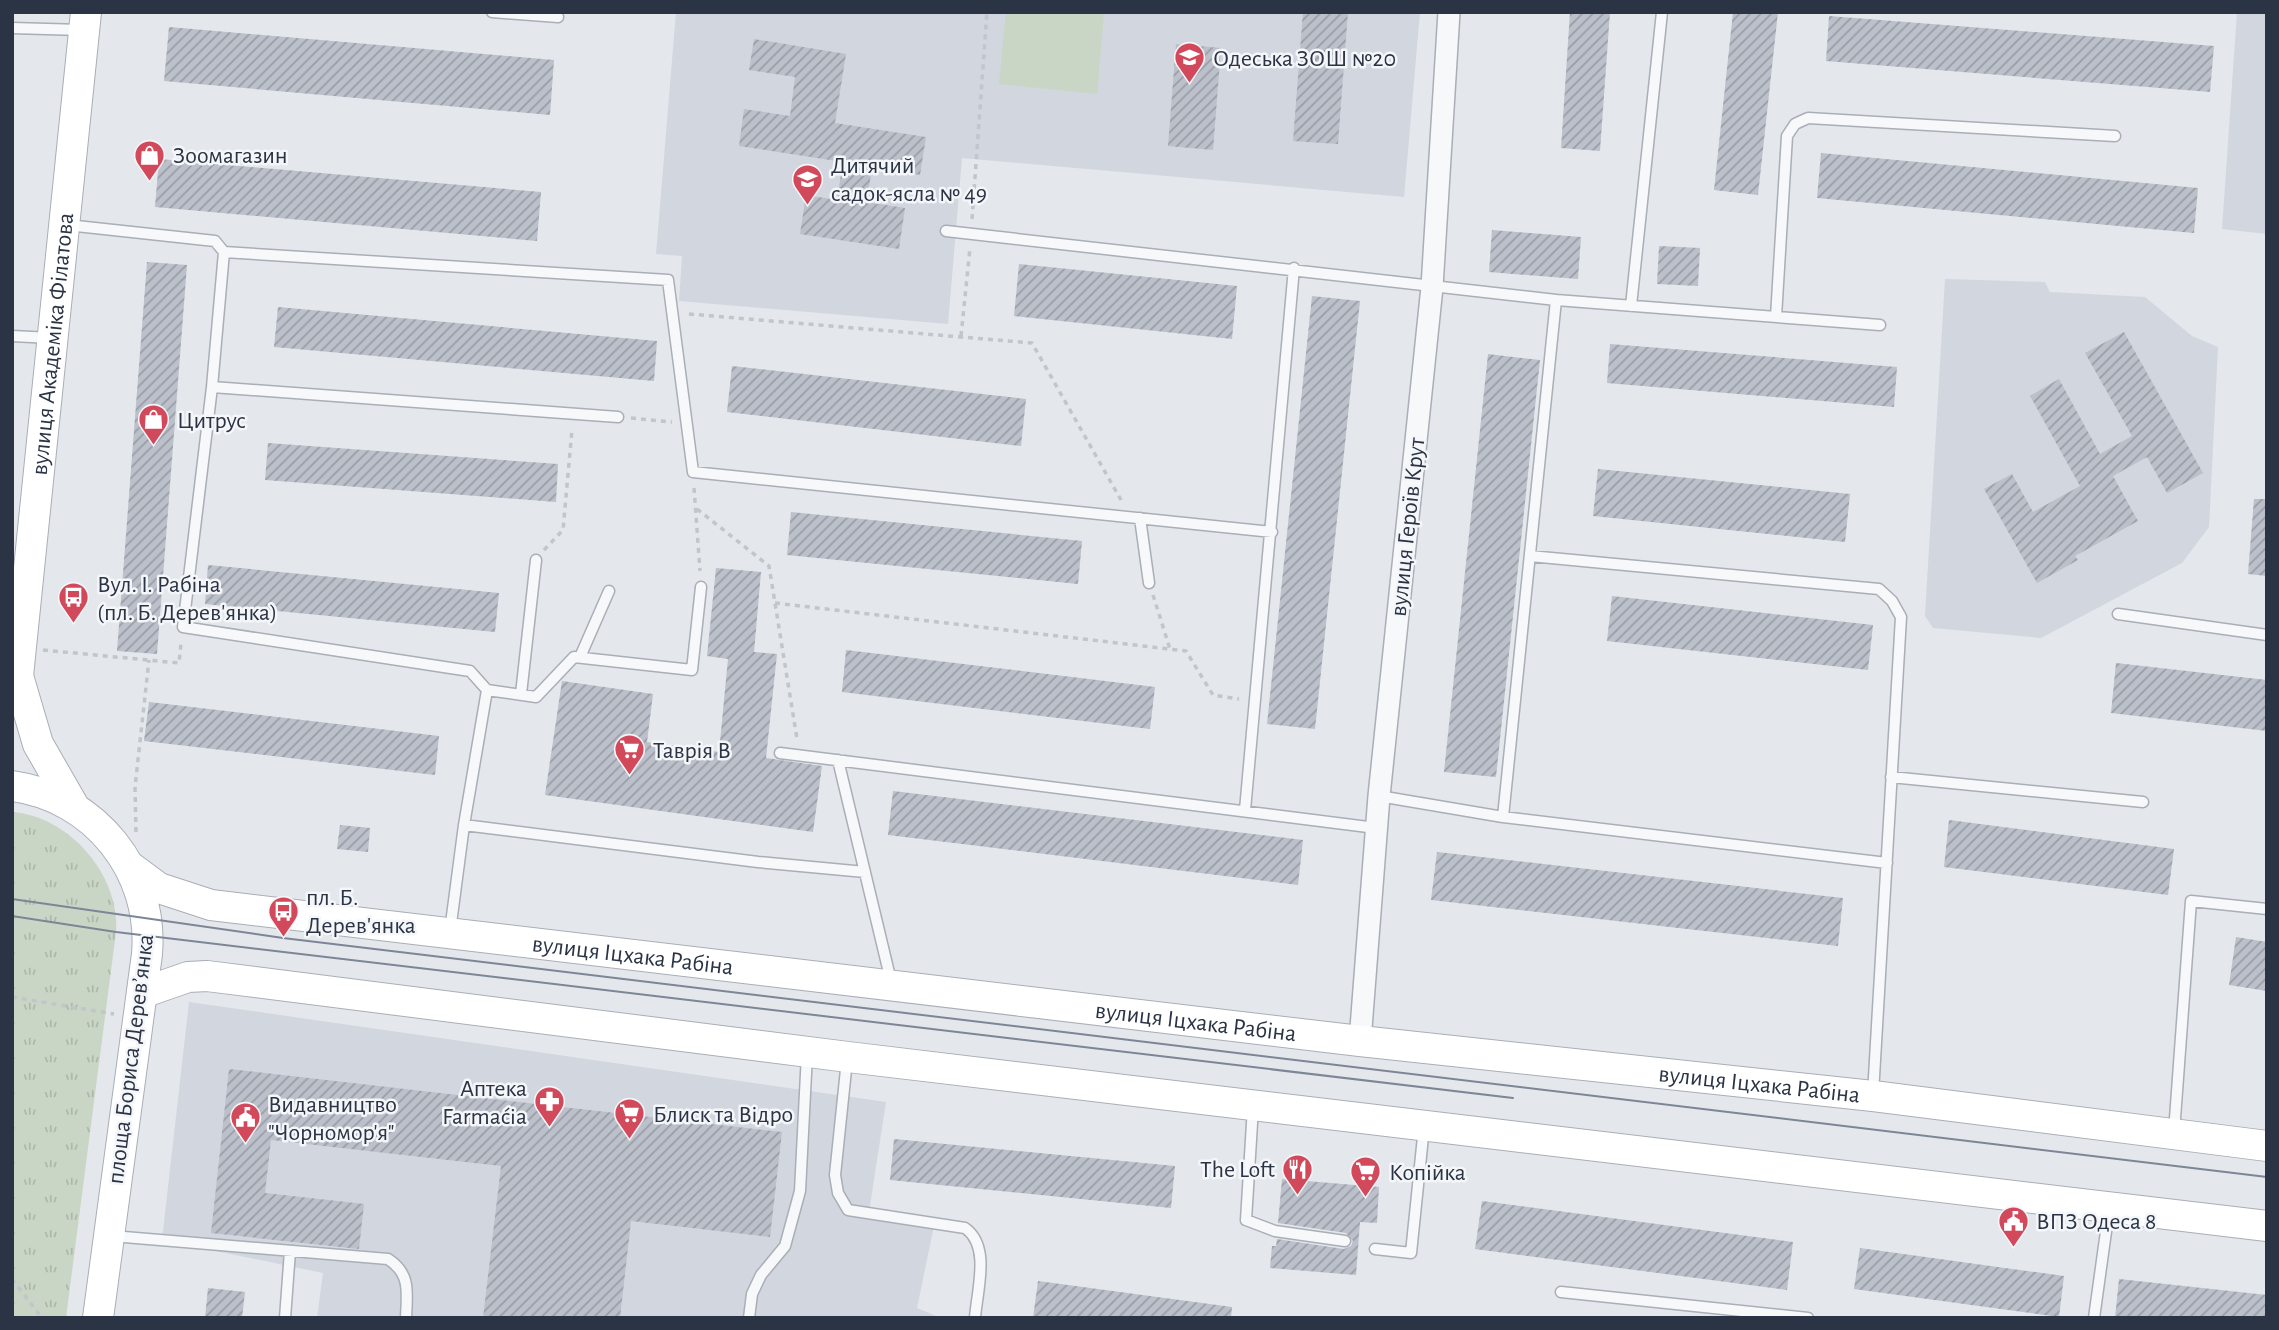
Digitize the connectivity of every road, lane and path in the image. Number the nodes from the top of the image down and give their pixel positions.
1 (492, 12) edge
2 (987, 12) edge
3 (1449, 12) edge
4 (1662, 12) edge
5 (558, 17) dead end
6 (85, 21) edge
7 (12, 28) edge
8 (2115, 135) dead end
9 (66, 225) junction
10 (946, 231) dead end
11 (971, 233) junction
12 (224, 252) junction
13 (1294, 268) junction
14 (1432, 287) junction
15 (1556, 300) junction
16 (1631, 306) junction
17 (671, 313) junction
18 (1776, 317) junction
19 (1881, 325) dead end
20 (12, 336) edge
21 (961, 336) junction
22 (55, 338) junction
23 (212, 387) junction
24 (574, 414) junction
25 (618, 417) joint
26 (686, 424) junction
27 (692, 472) junction
28 (697, 509) junction
29 (1135, 517) junction
30 (1272, 532) junction
31 (1530, 556) junction
32 (536, 559) joint
33 (1149, 583) joint
34 (701, 587) joint
35 (609, 591) dead end
36 (775, 603) junction
37 (2118, 614) dead end
38 (183, 627) junction
39 (2267, 635) edge
40 (1170, 649) junction
41 (580, 657) junction
42 (149, 660) junction
43 (17, 671) edge
44 (487, 690) junction
45 (521, 694) junction
46 (1255, 702) junction
47 (780, 753) dead end
48 (800, 755) junction
49 (838, 760) junction
50 (1891, 777) junction
51 (12, 786) edge
52 (1379, 796) junction
53 (2143, 802) dead end
54 (73, 805) junction
55 (1245, 810) junction
56 (1503, 817) junction
57 (464, 825) junction
58 (1376, 828) junction
59 (136, 837) dead end
60 (1886, 863) junction
61 (132, 868) junction
62 (865, 872) junction
63 (2267, 909) edge
64 (450, 933) junction
65 (892, 988) junction
66 (142, 993) junction
67 (12, 998) edge
68 (114, 1014) dead end
69 (1360, 1041) junction
70 (807, 1052) junction
71 (848, 1057) junction
72 (1873, 1096) junction
73 (1253, 1104) junction
74 (1424, 1125) junction
75 (2174, 1134) junction
76 (2267, 1146) edge
77 (2110, 1207) junction
78 (2267, 1226) edge
79 (108, 1236) junction
80 (1345, 1241) dead end
81 (1375, 1249) dead end
82 (290, 1251) junction
83 (12, 1279) edge
84 (1561, 1292) dead end
85 (42, 1318) edge
86 (97, 1318) edge
87 (285, 1318) edge
88 (406, 1318) edge
89 (749, 1318) edge
90 (975, 1318) edge
91 (1808, 1318) edge
92 (2094, 1318) edge

1 - 5 lane
2 - 11 path
3 - 14 street, вулиця Героїв Крут
4 - 16 lane
6 - 7 lane
6 - 9 main road, вулиця Академіка Філатова
8 - 18 lane
9 - 12 lane
9 - 22 main road, вулиця Академіка Філатова
10 - 11 lane
11 - 13 lane
11 - 21 path
12 - 17 lane
12 - 23 lane
13 - 14 lane
13 - 30 lane
14 - 15 lane
14 - 52 street, вулиця Героїв Крут
15 - 16 lane
15 - 31 lane
16 - 18 lane
17 - 21 path
17 - 26 lane
18 - 19 lane
20 - 22 lane
21 - 29 path
22 - 43 main road, вулиця Академіка Філатова
23 - 24 lane
23 - 38 lane
24 - 25 lane
24 - 32 path
25 - 26 path
26 - 27 lane
27 - 28 path
27 - 29 lane
28 - 34 path
28 - 36 path
29 - 30 lane
29 - 33 lane
30 - 46 lane
31 - 50 lane
31 - 56 lane
32 - 45 lane
33 - 40 path
34 - 41 lane
35 - 41 lane
36 - 40 path
36 - 48 path
37 - 39 lane
38 - 42 path
38 - 44 lane
40 - 46 path
41 - 45 lane
42 - 43 path
42 - 59 path
43 - 54 main road, вулиця Академіка Філатова
44 - 45 lane
44 - 57 lane
46 - 55 lane
47 - 48 lane
48 - 49 lane
49 - 55 lane
49 - 62 lane
50 - 53 lane
50 - 60 lane
51 - 54 main road, площа Бориса Деревʼянка
52 - 56 lane
52 - 58 street, вулиця Героїв Крут
54 - 61 main road, площа Бориса Деревʼянка
55 - 58 lane
56 - 60 lane
57 - 62 lane
57 - 64 lane
58 - 69 street, вулиця Героїв Крут
60 - 72 lane
61 - 64 main road, вулиця Іцхака Рабіна
61 - 66 main road, площа Бориса Деревʼянка
62 - 65 lane
63 - 75 lane
64 - 65 main road, вулиця Іцхака Рабіна
65 - 69 main road, вулиця Іцхака Рабіна
66 - 70 main road
66 - 79 main road, площа Бориса Деревʼянка
67 - 68 path
69 - 72 main road, вулиця Іцхака Рабіна
70 - 71 main road
70 - 89 lane
71 - 73 main road
71 - 90 lane
72 - 75 main road, вулиця Іцхака Рабіна
73 - 74 main road
73 - 80 lane
74 - 77 main road
74 - 81 lane
75 - 76 main road, вулиця Іцхака Рабіна
77 - 78 main road
77 - 92 lane
79 - 82 lane
79 - 86 main road, площа Бориса Деревʼянка
82 - 87 lane
82 - 88 lane
83 - 85 path
84 - 91 lane

